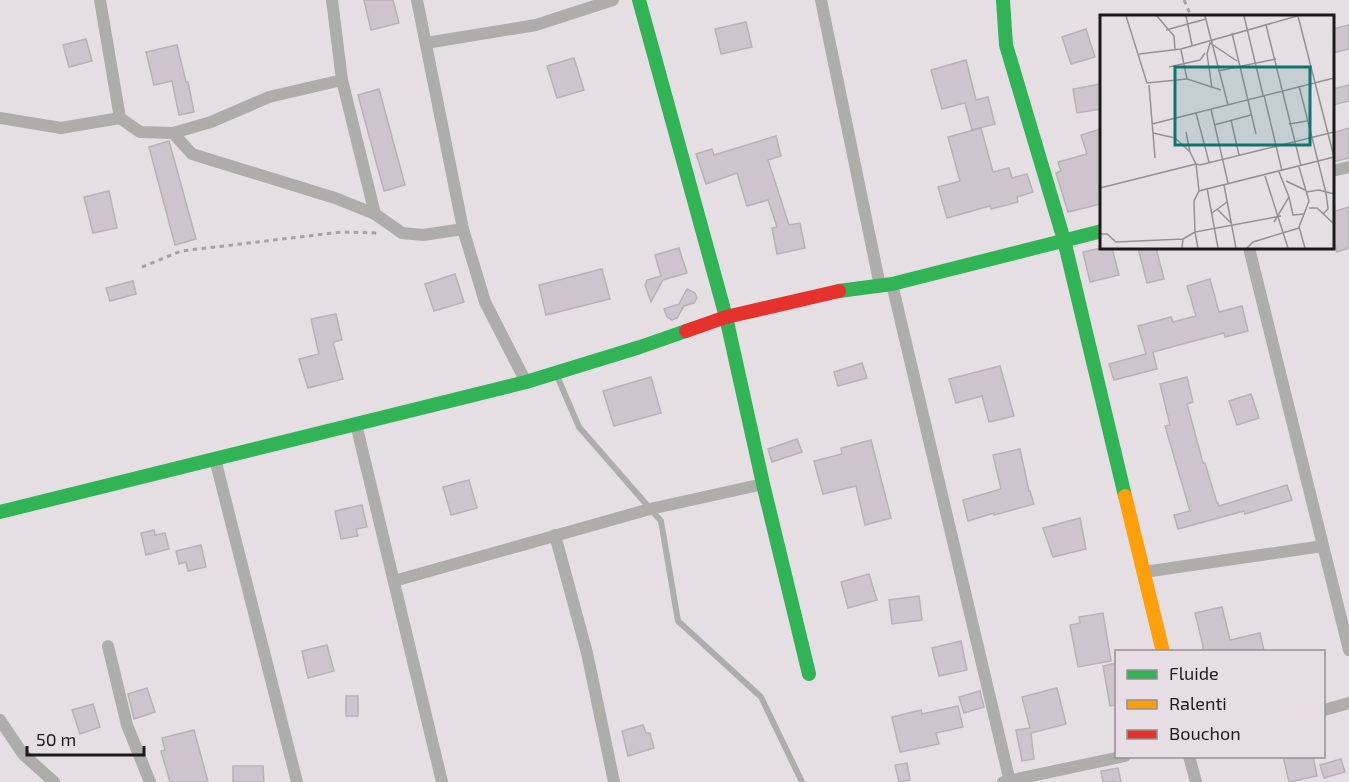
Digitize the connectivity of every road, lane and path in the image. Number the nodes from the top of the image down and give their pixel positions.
1 (100, 0) edge
2 (332, 0) edge
3 (417, 0) edge
4 (613, 0) edge
5 (639, 0) edge
6 (821, 0) edge
7 (1004, 0) edge
8 (1184, 0) edge
9 (1191, 15) edge
10 (426, 43) junction
11 (342, 80) junction
12 (0, 118) edge
13 (120, 118) junction
14 (173, 133) junction
15 (1349, 167) edge
16 (1334, 171) edge
17 (375, 214) junction
18 (463, 229) junction
19 (1100, 231) edge
20 (402, 233) junction
21 (1064, 240) junction
22 (1250, 249) edge
23 (142, 267) dead end
24 (886, 285) junction
25 (726, 317) junction
26 (556, 373) junction
27 (526, 382) junction
28 (356, 424) junction
29 (215, 459) junction
30 (762, 484) junction
31 (650, 509) junction
32 (0, 512) edge
33 (555, 535) junction
34 (1323, 546) junction
35 (1144, 572) junction
36 (394, 581) junction
37 (108, 646) dead end
38 (1163, 650) edge
39 (1349, 650) edge
40 (809, 674) dead end
41 (1349, 703) edge
42 (1325, 709) edge
43 (0, 720) edge
44 (1116, 758) edge
45 (1190, 758) edge
46 (54, 782) edge
47 (150, 782) edge
48 (297, 782) edge
49 (442, 782) edge
50 (614, 782) edge
51 (802, 782) edge
52 (1007, 782) edge
53 (1196, 782) edge

1 - 13 street
2 - 11 street
3 - 10 street
4 - 10 street
5 - 25 street
6 - 24 street
7 - 21 street
8 - 9 path
10 - 18 street
11 - 14 street
11 - 17 street
12 - 13 street
13 - 14 street
14 - 17 street
15 - 16 street
17 - 20 street
18 - 20 street
18 - 27 street
19 - 21 street
20 - 23 path
21 - 24 street
21 - 35 street
22 - 34 street
24 - 25 street
24 - 52 street
25 - 26 street
25 - 30 street
26 - 27 street
26 - 31 lane
27 - 28 street
28 - 29 street
28 - 36 street
29 - 32 street
29 - 48 street
30 - 31 street
30 - 40 street
31 - 33 street
31 - 51 lane
33 - 36 street
33 - 50 street
34 - 35 street
34 - 39 street
35 - 38 street
36 - 49 street
37 - 47 street
41 - 42 street
43 - 46 street
44 - 52 street
45 - 53 street

